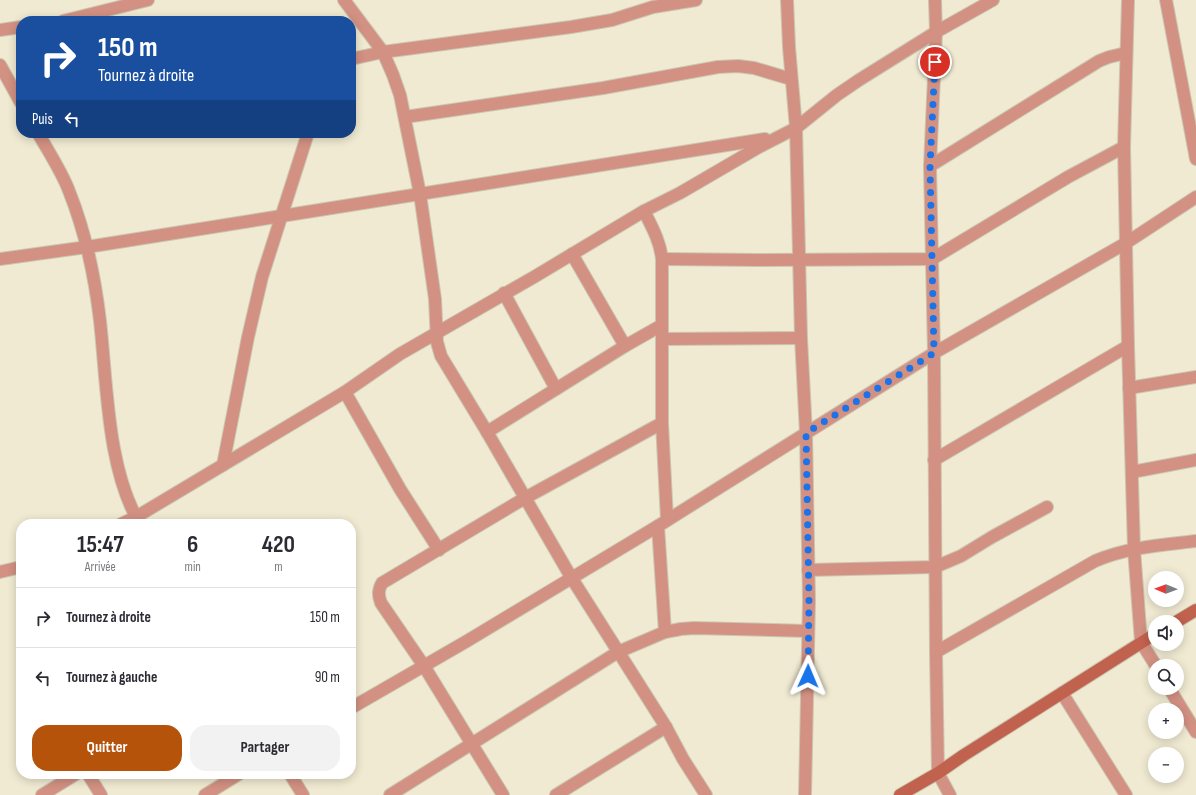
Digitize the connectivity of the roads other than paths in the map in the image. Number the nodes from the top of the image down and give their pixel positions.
1 (148, 0) edge
2 (344, 0) edge
3 (696, 0) edge
4 (787, 0) edge
5 (935, 0) edge
6 (993, 0) edge
7 (1128, 0) edge
8 (1166, 0) edge
9 (83, 16) edge
10 (16, 28) edge
11 (0, 30) edge
12 (936, 32) junction
13 (383, 52) junction
14 (1126, 53) junction
15 (356, 58) edge
16 (0, 65) edge
17 (791, 79) junction
18 (16, 94) edge
19 (405, 117) junction
20 (796, 128) junction
21 (777, 137) junction
22 (41, 138) edge
23 (306, 138) edge
24 (1124, 147) junction
25 (1196, 159) edge
26 (930, 166) junction
27 (420, 194) junction
28 (1196, 197) edge
29 (644, 211) junction
30 (281, 217) junction
31 (1126, 243) junction
32 (87, 247) junction
33 (572, 254) junction
34 (0, 259) edge
35 (662, 259) junction
36 (932, 259) junction
37 (800, 260) junction
38 (504, 293) junction
39 (662, 325) junction
40 (436, 333) junction
41 (801, 338) junction
42 (662, 339) junction
43 (626, 346) junction
44 (1128, 346) junction
45 (934, 353) junction
46 (1196, 377) edge
47 (1129, 388) junction
48 (556, 389) junction
49 (345, 392) junction
50 (662, 423) junction
51 (488, 432) junction
52 (806, 433) junction
53 (934, 460) junction
54 (1196, 460) edge
55 (223, 465) junction
56 (1132, 472) junction
57 (525, 498) junction
58 (1047, 507) dead end
59 (138, 519) edge
60 (140, 519) edge
61 (663, 523) junction
62 (1196, 541) edge
63 (1134, 548) junction
64 (439, 550) junction
65 (935, 567) junction
66 (16, 568) edge
67 (808, 570) junction
68 (0, 572) edge
69 (571, 577) junction
70 (1196, 610) edge
71 (1184, 617) edge
72 (808, 631) junction
73 (665, 632) junction
74 (1148, 638) edge
75 (1141, 642) junction
76 (618, 652) junction
77 (936, 652) junction
78 (1152, 659) edge
79 (424, 666) junction
80 (1062, 693) junction
81 (1173, 695) edge
82 (356, 705) edge
83 (666, 728) junction
84 (1196, 732) edge
85 (472, 744) junction
86 (938, 773) junction
87 (68, 779) edge
88 (91, 779) edge
89 (232, 779) edge
90 (293, 779) edge
91 (705, 794) edge
92 (42, 795) edge
93 (101, 795) edge
94 (205, 795) edge
95 (303, 795) edge
96 (390, 795) edge
97 (503, 795) edge
98 (556, 795) edge
99 (805, 795) edge
100 (900, 795) edge
101 (950, 795) edge
102 (1126, 795) edge

1 - 9 street
2 - 13 street
3 - 13 street
4 - 17 street
5 - 12 street
6 - 12 street
7 - 14 street
8 - 25 street
10 - 11 street
12 - 20 street
12 - 26 street
13 - 15 street
13 - 19 street
14 - 24 street
14 - 26 street
16 - 18 street
17 - 19 street
17 - 20 street
19 - 27 street
20 - 21 street
20 - 37 street
21 - 27 street
21 - 29 street
22 - 32 street
23 - 30 street
24 - 31 street
24 - 36 street
26 - 36 street
27 - 30 street
27 - 40 street
28 - 31 street
29 - 33 street
29 - 35 street
30 - 32 street
30 - 55 street
31 - 44 street
31 - 45 street
32 - 34 street
32 - 59 street
33 - 38 street
33 - 43 street
35 - 37 street
35 - 39 street
36 - 37 street
36 - 45 street
37 - 41 street
38 - 40 street
38 - 48 street
39 - 42 street
39 - 43 street
40 - 49 street
40 - 51 street
41 - 42 street
41 - 52 street
42 - 50 street
43 - 48 street
44 - 47 street
44 - 53 street
45 - 52 street
45 - 53 street
46 - 47 street
47 - 56 street
48 - 51 street
49 - 55 street
49 - 64 street
50 - 57 street
50 - 61 street
51 - 57 street
52 - 61 street
52 - 67 street
53 - 65 street
54 - 56 street
55 - 60 street
56 - 63 street
57 - 64 street
57 - 69 street
58 - 65 street
61 - 69 street
61 - 73 street
62 - 63 street
63 - 75 street
63 - 77 street
64 - 79 street
65 - 67 street
65 - 77 street
66 - 68 street
67 - 72 street
69 - 76 street
69 - 79 street
70 - 71 street
72 - 73 street
72 - 99 street
73 - 76 street
74 - 75 street
75 - 78 street
75 - 80 street
76 - 83 street
76 - 85 street
77 - 86 street
79 - 82 street
79 - 85 street
80 - 86 street
80 - 102 street
81 - 84 street
83 - 91 street
83 - 98 street
85 - 96 street
85 - 97 street
86 - 100 street
86 - 101 street
87 - 92 street
88 - 93 street
89 - 94 street
90 - 95 street

